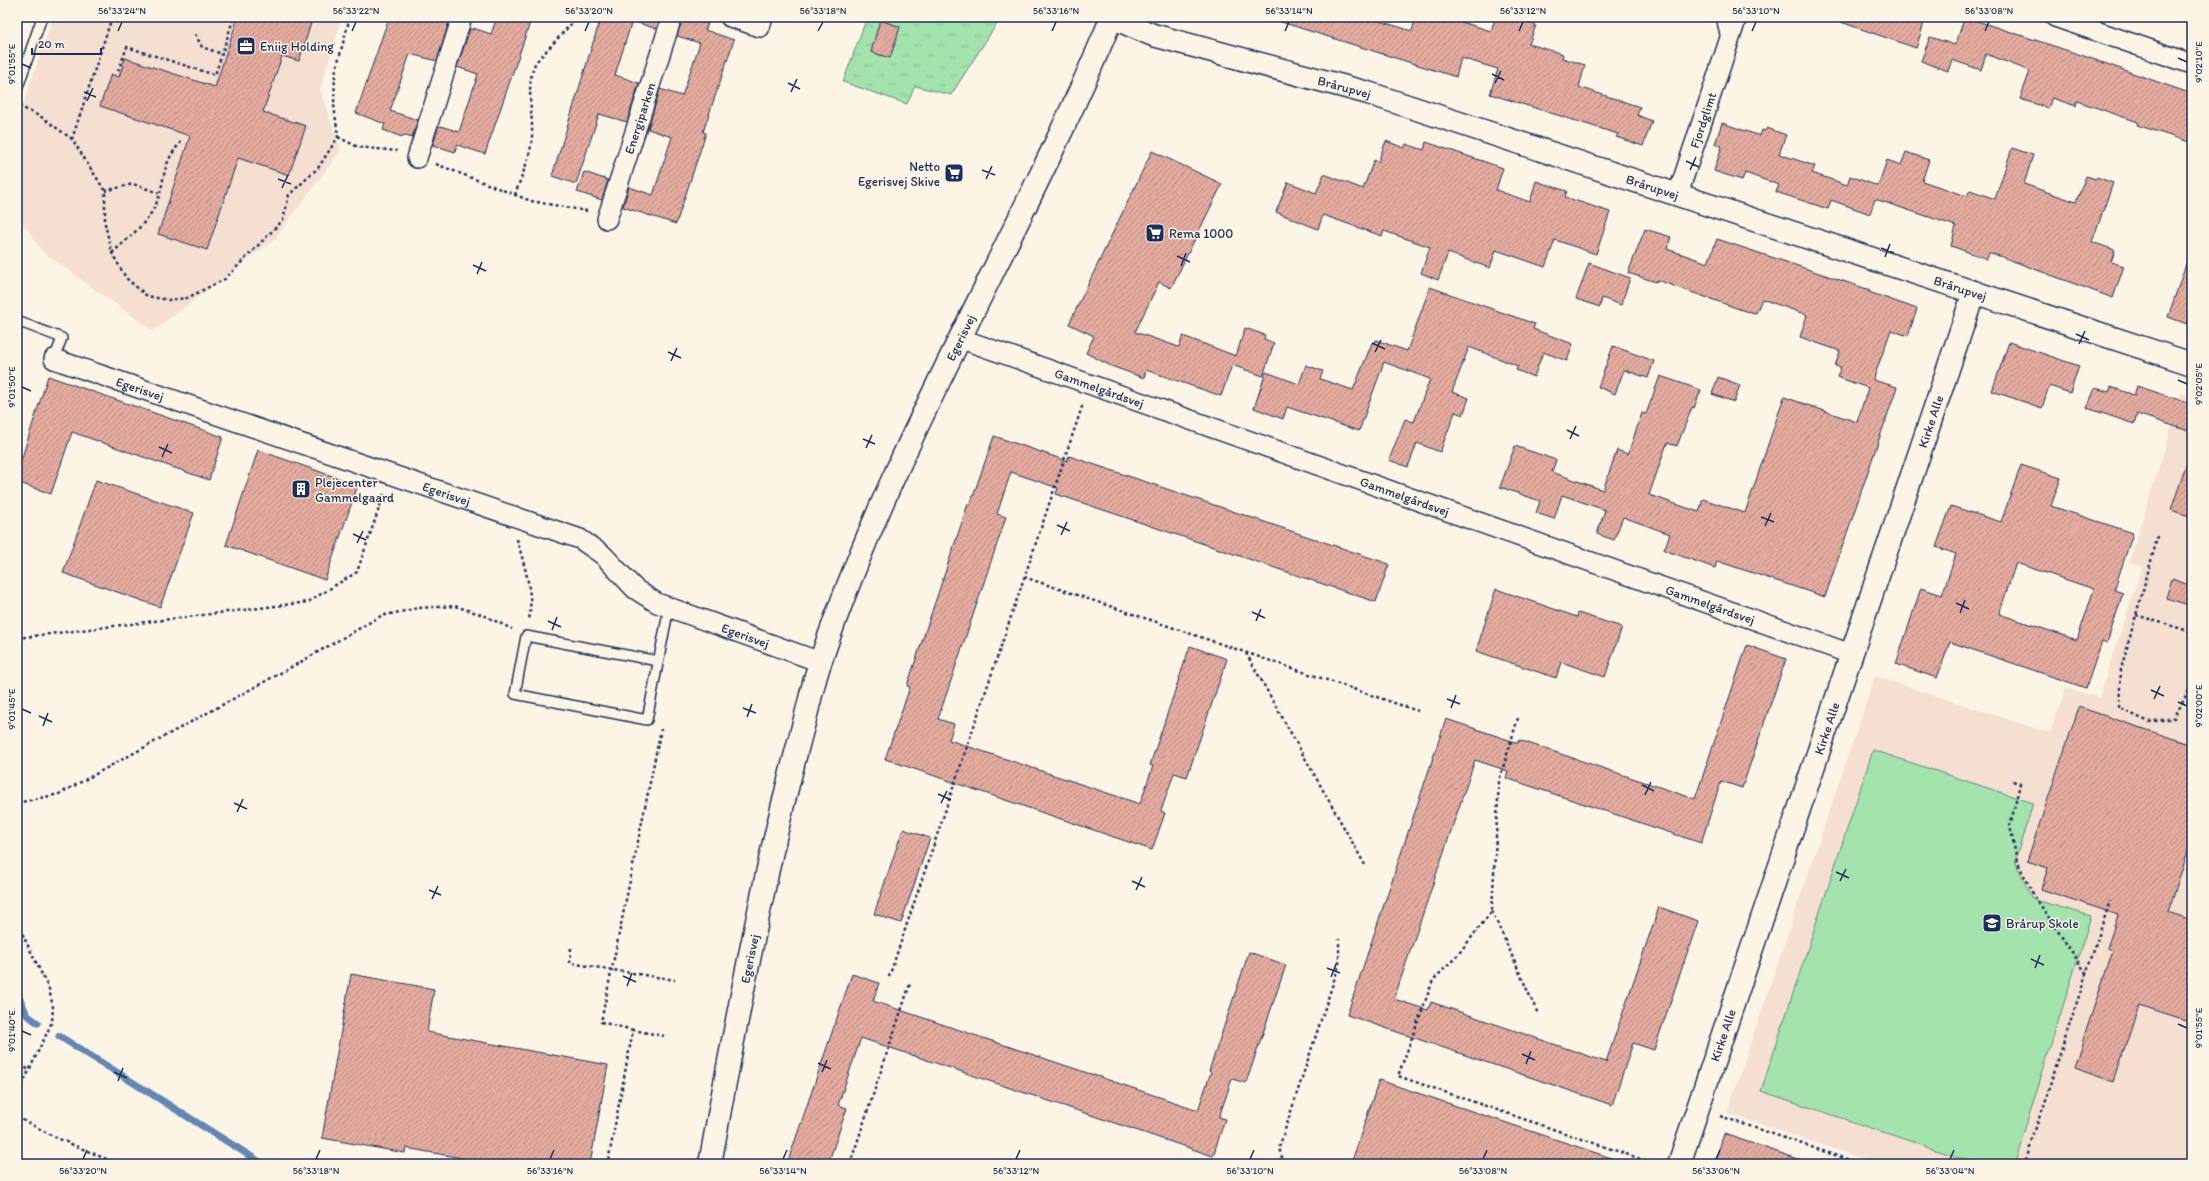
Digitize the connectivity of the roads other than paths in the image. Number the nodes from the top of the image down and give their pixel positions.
1 (42, 17) edge
2 (462, 17) edge
3 (672, 17) edge
4 (730, 17) edge
5 (763, 17) edge
6 (1111, 17) edge
7 (1722, 17) edge
8 (1738, 17) edge
9 (2055, 17) edge
10 (1728, 47) junction
11 (2192, 64) edge
12 (17, 90) edge
13 (417, 158) road end
14 (1678, 194) junction
15 (607, 219) road end
16 (1974, 292) junction
17 (17, 321) edge
18 (959, 338) junction
19 (54, 359) joint
20 (2192, 364) edge
21 (669, 607) junction
22 (1851, 654) junction
23 (658, 661) junction
24 (820, 662) junction
25 (710, 1164) edge
26 (1679, 1164) edge

1 - 12 lane
2 - 13 street
3 - 15 street, Energiparken
4 - 5 street
6 - 14 street, Brårupvej
6 - 18 street, Egerisvej
7 - 10 lane
8 - 10 street, Fjordglimt
9 - 11 street
10 - 14 street, Fjordglimt
14 - 16 street, Brårupvej
16 - 20 street, Brårupvej
16 - 22 street, Kirke Alle
17 - 19 lane
18 - 22 street, Gammelgårdsvej
18 - 24 street, Egerisvej
19 - 21 street, Egerisvej
21 - 23 lane
21 - 24 street, Egerisvej
22 - 26 street, Kirke Alle
23 - 23 lane
24 - 25 street, Egerisvej

